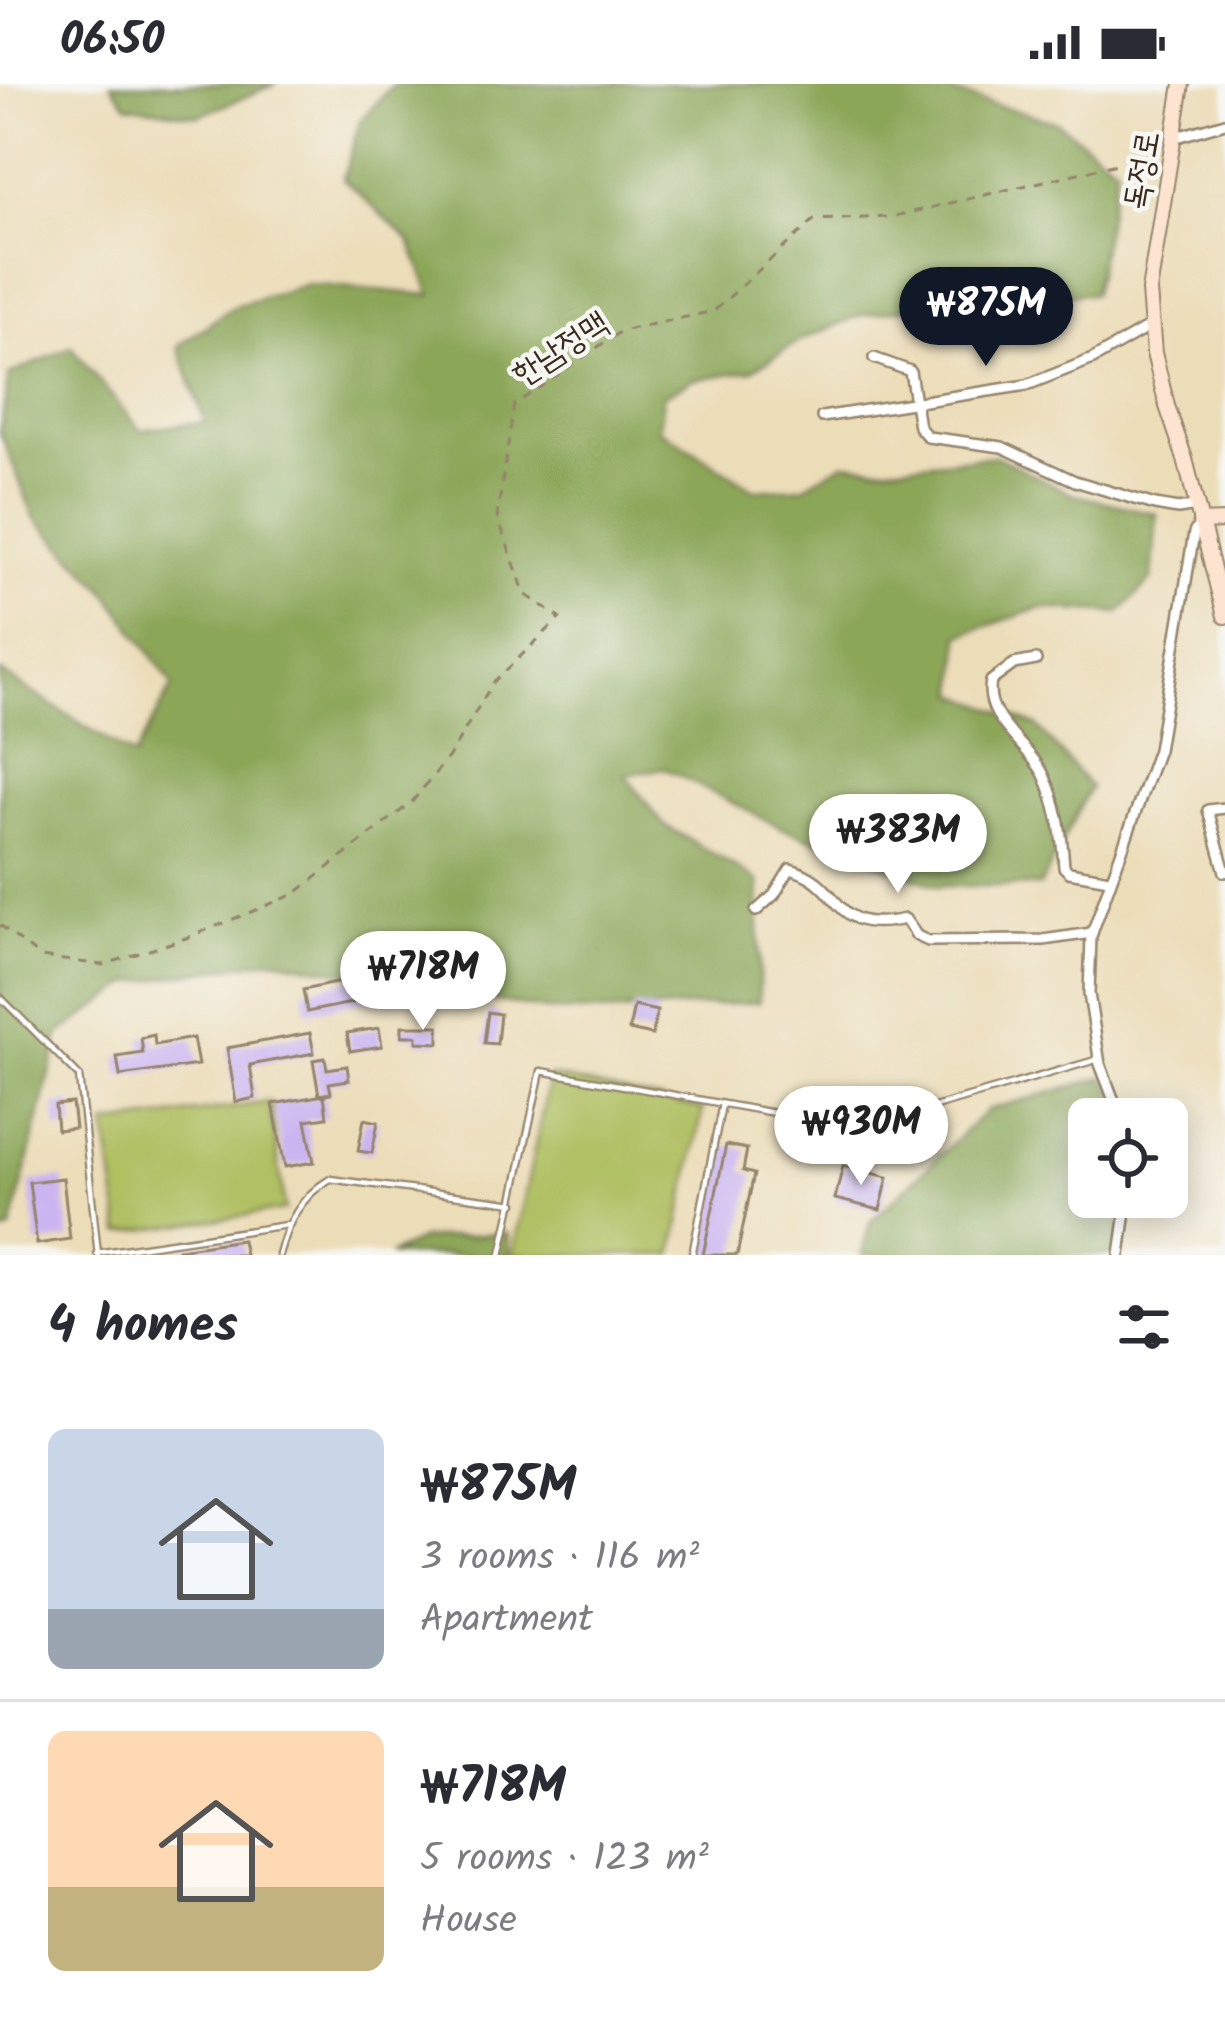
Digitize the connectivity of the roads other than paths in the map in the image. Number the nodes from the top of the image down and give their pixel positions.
1 (1182, 84) edge
2 (1225, 123) edge
3 (1172, 145) junction
4 (1152, 325) junction
5 (874, 358) dead end
6 (917, 402) junction
7 (821, 417) dead end
8 (1197, 506) junction
9 (1225, 521) edge
10 (1200, 522) junction
11 (1225, 616) edge
12 (1036, 660) dead end
13 (1225, 808) edge
14 (1225, 872) edge
15 (1109, 879) junction
16 (756, 911) dead end
17 (1092, 933) junction
18 (0, 997) edge
19 (1099, 1058) junction
20 (1113, 1098) edge
21 (722, 1104) junction
22 (515, 1203) junction
23 (1125, 1218) edge
24 (287, 1225) junction
25 (98, 1254) edge
26 (279, 1255) edge
27 (502, 1255) edge
28 (692, 1255) edge
29 (1120, 1255) edge

1 - 3 street, 독정로
2 - 3 street
3 - 4 street, 독정로
4 - 6 street
4 - 8 street, 독정로
5 - 6 street
6 - 7 street
6 - 8 street
8 - 10 street, 독정로
9 - 10 street
10 - 11 street, 독정로
10 - 15 street
12 - 15 street
13 - 14 street
15 - 17 street
16 - 17 street
17 - 19 street
18 - 25 lane
19 - 20 street
19 - 21 lane
21 - 22 lane
21 - 28 lane
22 - 24 lane
22 - 27 lane
23 - 29 street
24 - 25 lane
24 - 26 lane

